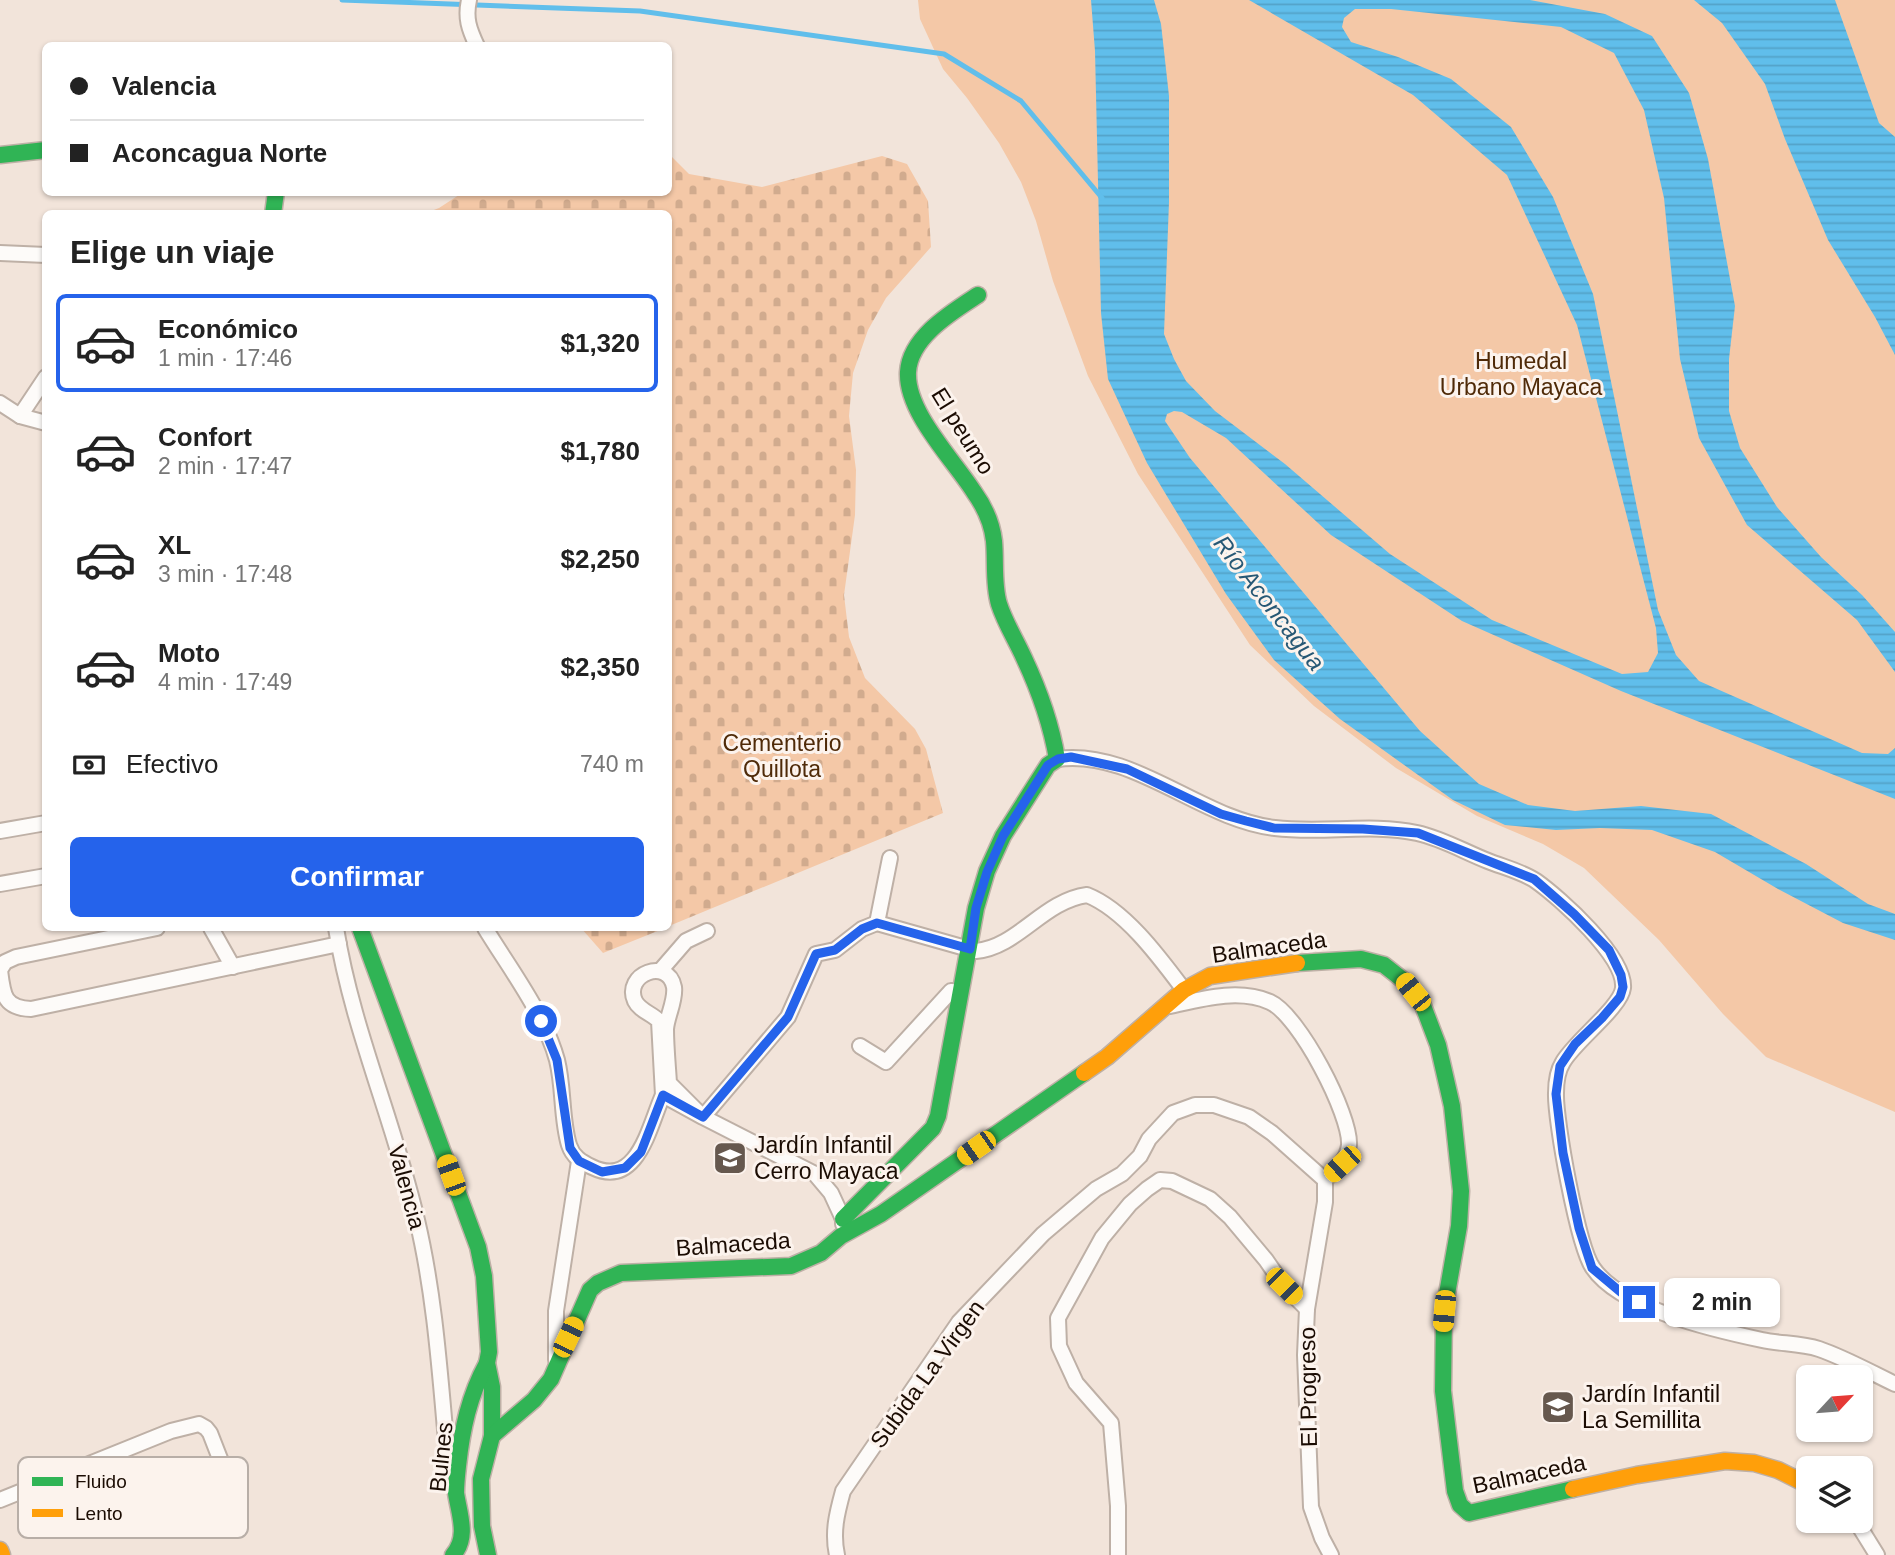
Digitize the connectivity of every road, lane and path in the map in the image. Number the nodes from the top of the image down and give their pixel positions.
1 (469, 0) edge
2 (475, 42) edge
3 (42, 151) edge
4 (0, 156) edge
5 (0, 253) edge
6 (42, 255) edge
7 (978, 295) dead end
8 (42, 383) edge
9 (0, 403) edge
10 (20, 416) junction
11 (42, 422) edge
12 (1058, 759) junction
13 (42, 824) edge
14 (0, 831) edge
15 (890, 858) dead end
16 (42, 877) edge
17 (0, 884) edge
18 (877, 923) junction
19 (143, 931) edge
20 (213, 931) edge
21 (337, 931) edge
22 (361, 931) edge
23 (487, 931) edge
24 (707, 931) dead end
25 (339, 944) junction
26 (970, 949) junction
27 (233, 967) junction
28 (660, 971) junction
29 (1184, 990) junction
30 (960, 992) junction
31 (1166, 1007) junction
32 (860, 1046) dead end
33 (663, 1095) junction
34 (703, 1117) junction
35 (579, 1161) junction
36 (1325, 1180) junction
37 (842, 1227) junction
38 (1307, 1309) junction
39 (487, 1363) junction
40 (556, 1369) junction
41 (1895, 1384) edge
42 (492, 1436) junction
43 (447, 1452) dead end
44 (107, 1457) edge
45 (219, 1457) edge
46 (1796, 1479) edge
47 (18, 1493) edge
48 (0, 1500) edge
49 (1863, 1533) edge
50 (453, 1555) edge
51 (488, 1555) edge
52 (837, 1555) edge
53 (1118, 1555) edge
54 (1331, 1555) edge
55 (1877, 1555) edge

1 - 2 street
3 - 4 street
5 - 6 street
7 - 12 street, El peumo
8 - 10 street
9 - 10 street
10 - 11 street
12 - 26 street
12 - 41 street
13 - 14 street
15 - 18 street
16 - 17 street
18 - 26 street
18 - 34 street
19 - 27 street
20 - 27 street
21 - 25 street, Valencia
22 - 39 street
23 - 35 street
24 - 28 street
25 - 27 street
25 - 43 street, Valencia
26 - 29 street
26 - 30 street
28 - 33 street
28 - 34 street
29 - 31 street, Balmaceda
29 - 46 street, Balmaceda
30 - 32 street
30 - 37 street
31 - 36 street
31 - 37 street, Balmaceda
33 - 34 street
33 - 35 street
34 - 37 street
35 - 40 street
36 - 38 street
36 - 52 street, Subida La Virgen
37 - 40 street, Balmaceda
38 - 53 street, El Progreso
38 - 54 street, El Progreso
39 - 42 street
39 - 50 street, Bulnes
40 - 42 street, Balmaceda
42 - 51 street
44 - 45 street
47 - 48 street
49 - 55 street

